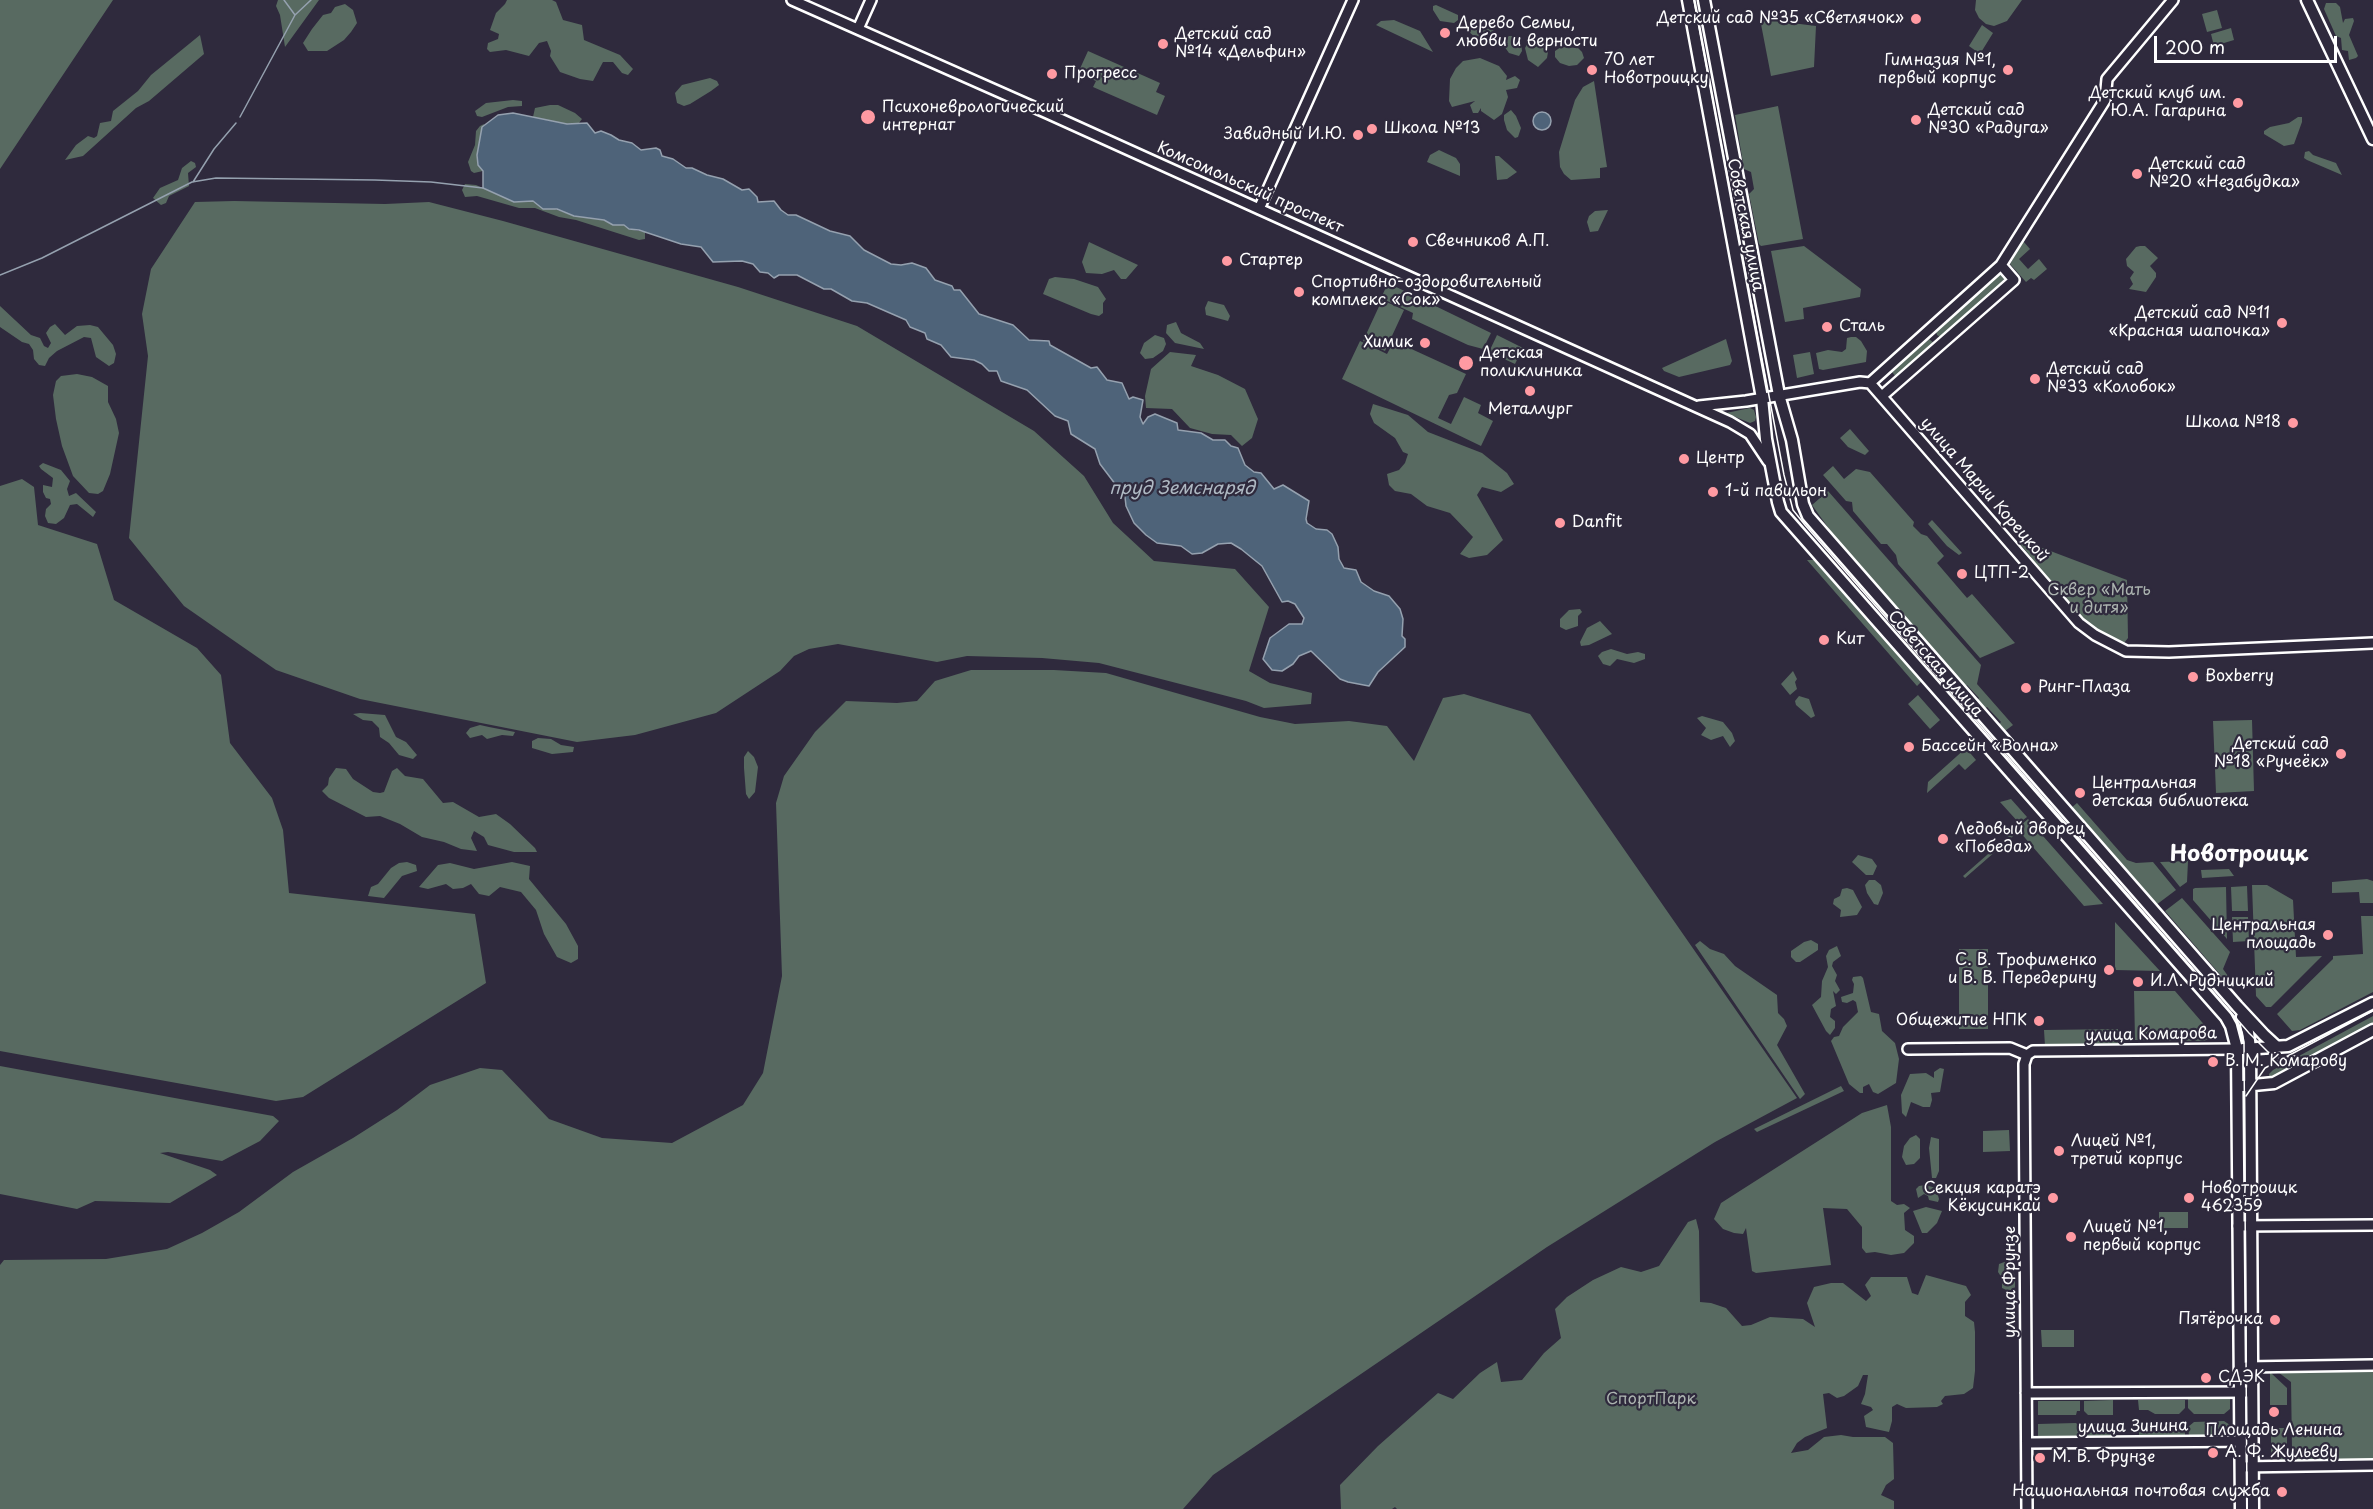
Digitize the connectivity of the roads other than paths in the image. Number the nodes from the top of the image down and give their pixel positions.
1 (792, 0) edge
2 (871, 0) edge
3 (1353, 0) edge
4 (1688, 0) edge
5 (1704, 0) edge
6 (2173, 0) edge
7 (2307, 0) edge
8 (858, 29) junction
9 (2373, 138) edge
10 (1259, 209) junction
11 (2001, 265) junction
12 (1870, 383) junction
13 (1779, 395) junction
14 (1882, 396) junction
15 (1762, 398) junction
16 (1694, 405) junction
17 (1771, 466) junction
18 (2373, 643) edge
19 (2373, 1003) edge
20 (2237, 1006) junction
21 (2373, 1030) edge
22 (2283, 1046) junction
23 (2250, 1048) junction
24 (1908, 1049) dead end
25 (2237, 1049) junction
26 (2027, 1055) junction
27 (2237, 1086) junction
28 (2250, 1086) junction
29 (2373, 1225) edge
30 (2238, 1226) junction
31 (2251, 1226) junction
32 (2373, 1365) edge
33 (2240, 1367) junction
34 (2252, 1367) junction
35 (2240, 1392) junction
36 (2252, 1392) junction
37 (2026, 1393) junction
38 (2240, 1441) junction
39 (2252, 1441) junction
40 (2027, 1443) junction
41 (2373, 1465) edge
42 (2241, 1467) junction
43 (2252, 1467) junction
44 (2027, 1509) edge
45 (2241, 1509) edge
46 (2253, 1509) edge

1 - 8 street, Комсомольский проспект
2 - 8 street
3 - 10 street
4 - 15 main road, Советская улица
5 - 13 main road, Советская улица
6 - 11 street
7 - 9 main road
8 - 10 street, Комсомольский проспект
10 - 16 street, Комсомольский проспект
11 - 12 street
11 - 14 street
12 - 13 street
12 - 14 street, улица Марии Корецкой
13 - 15 street, Комсомольский проспект
13 - 20 main road, Советская улица
14 - 18 street, улица Марии Корецкой
15 - 16 street, Комсомольский проспект
15 - 17 main road, Советская улица
16 - 17 street, Комсомольский проспект
17 - 25 main road, Советская улица
19 - 22 main road, улица Комарова
20 - 22 main road, Советская улица
20 - 23 main road, Советская улица
21 - 28 main road
22 - 23 main road, улица Комарова
23 - 25 main road, улица Комарова
23 - 28 main road, Советская улица
24 - 26 street
25 - 26 street, улица Комарова
25 - 27 main road, Советская улица
26 - 37 street, улица Фрунзе
27 - 28 main road
27 - 30 main road, Советская улица
28 - 31 main road, Советская улица
29 - 31 street
30 - 31 street
30 - 33 main road, Советская улица
31 - 34 main road, Советская улица
32 - 34 street
33 - 34 street
33 - 35 main road, Советская улица
34 - 36 main road, Советская улица
35 - 36 street, улица Зинина
35 - 37 street, улица Зинина
35 - 38 main road, Советская улица
36 - 39 main road, Советская улица
37 - 40 street, улица Фрунзе
38 - 39 street, улица Зинина
38 - 40 street, улица Зинина
38 - 42 main road, Советская улица
39 - 43 main road, Советская улица
40 - 44 street, улица Фрунзе
41 - 43 street
42 - 43 street
42 - 45 main road, Советская улица
43 - 46 main road, Советская улица

